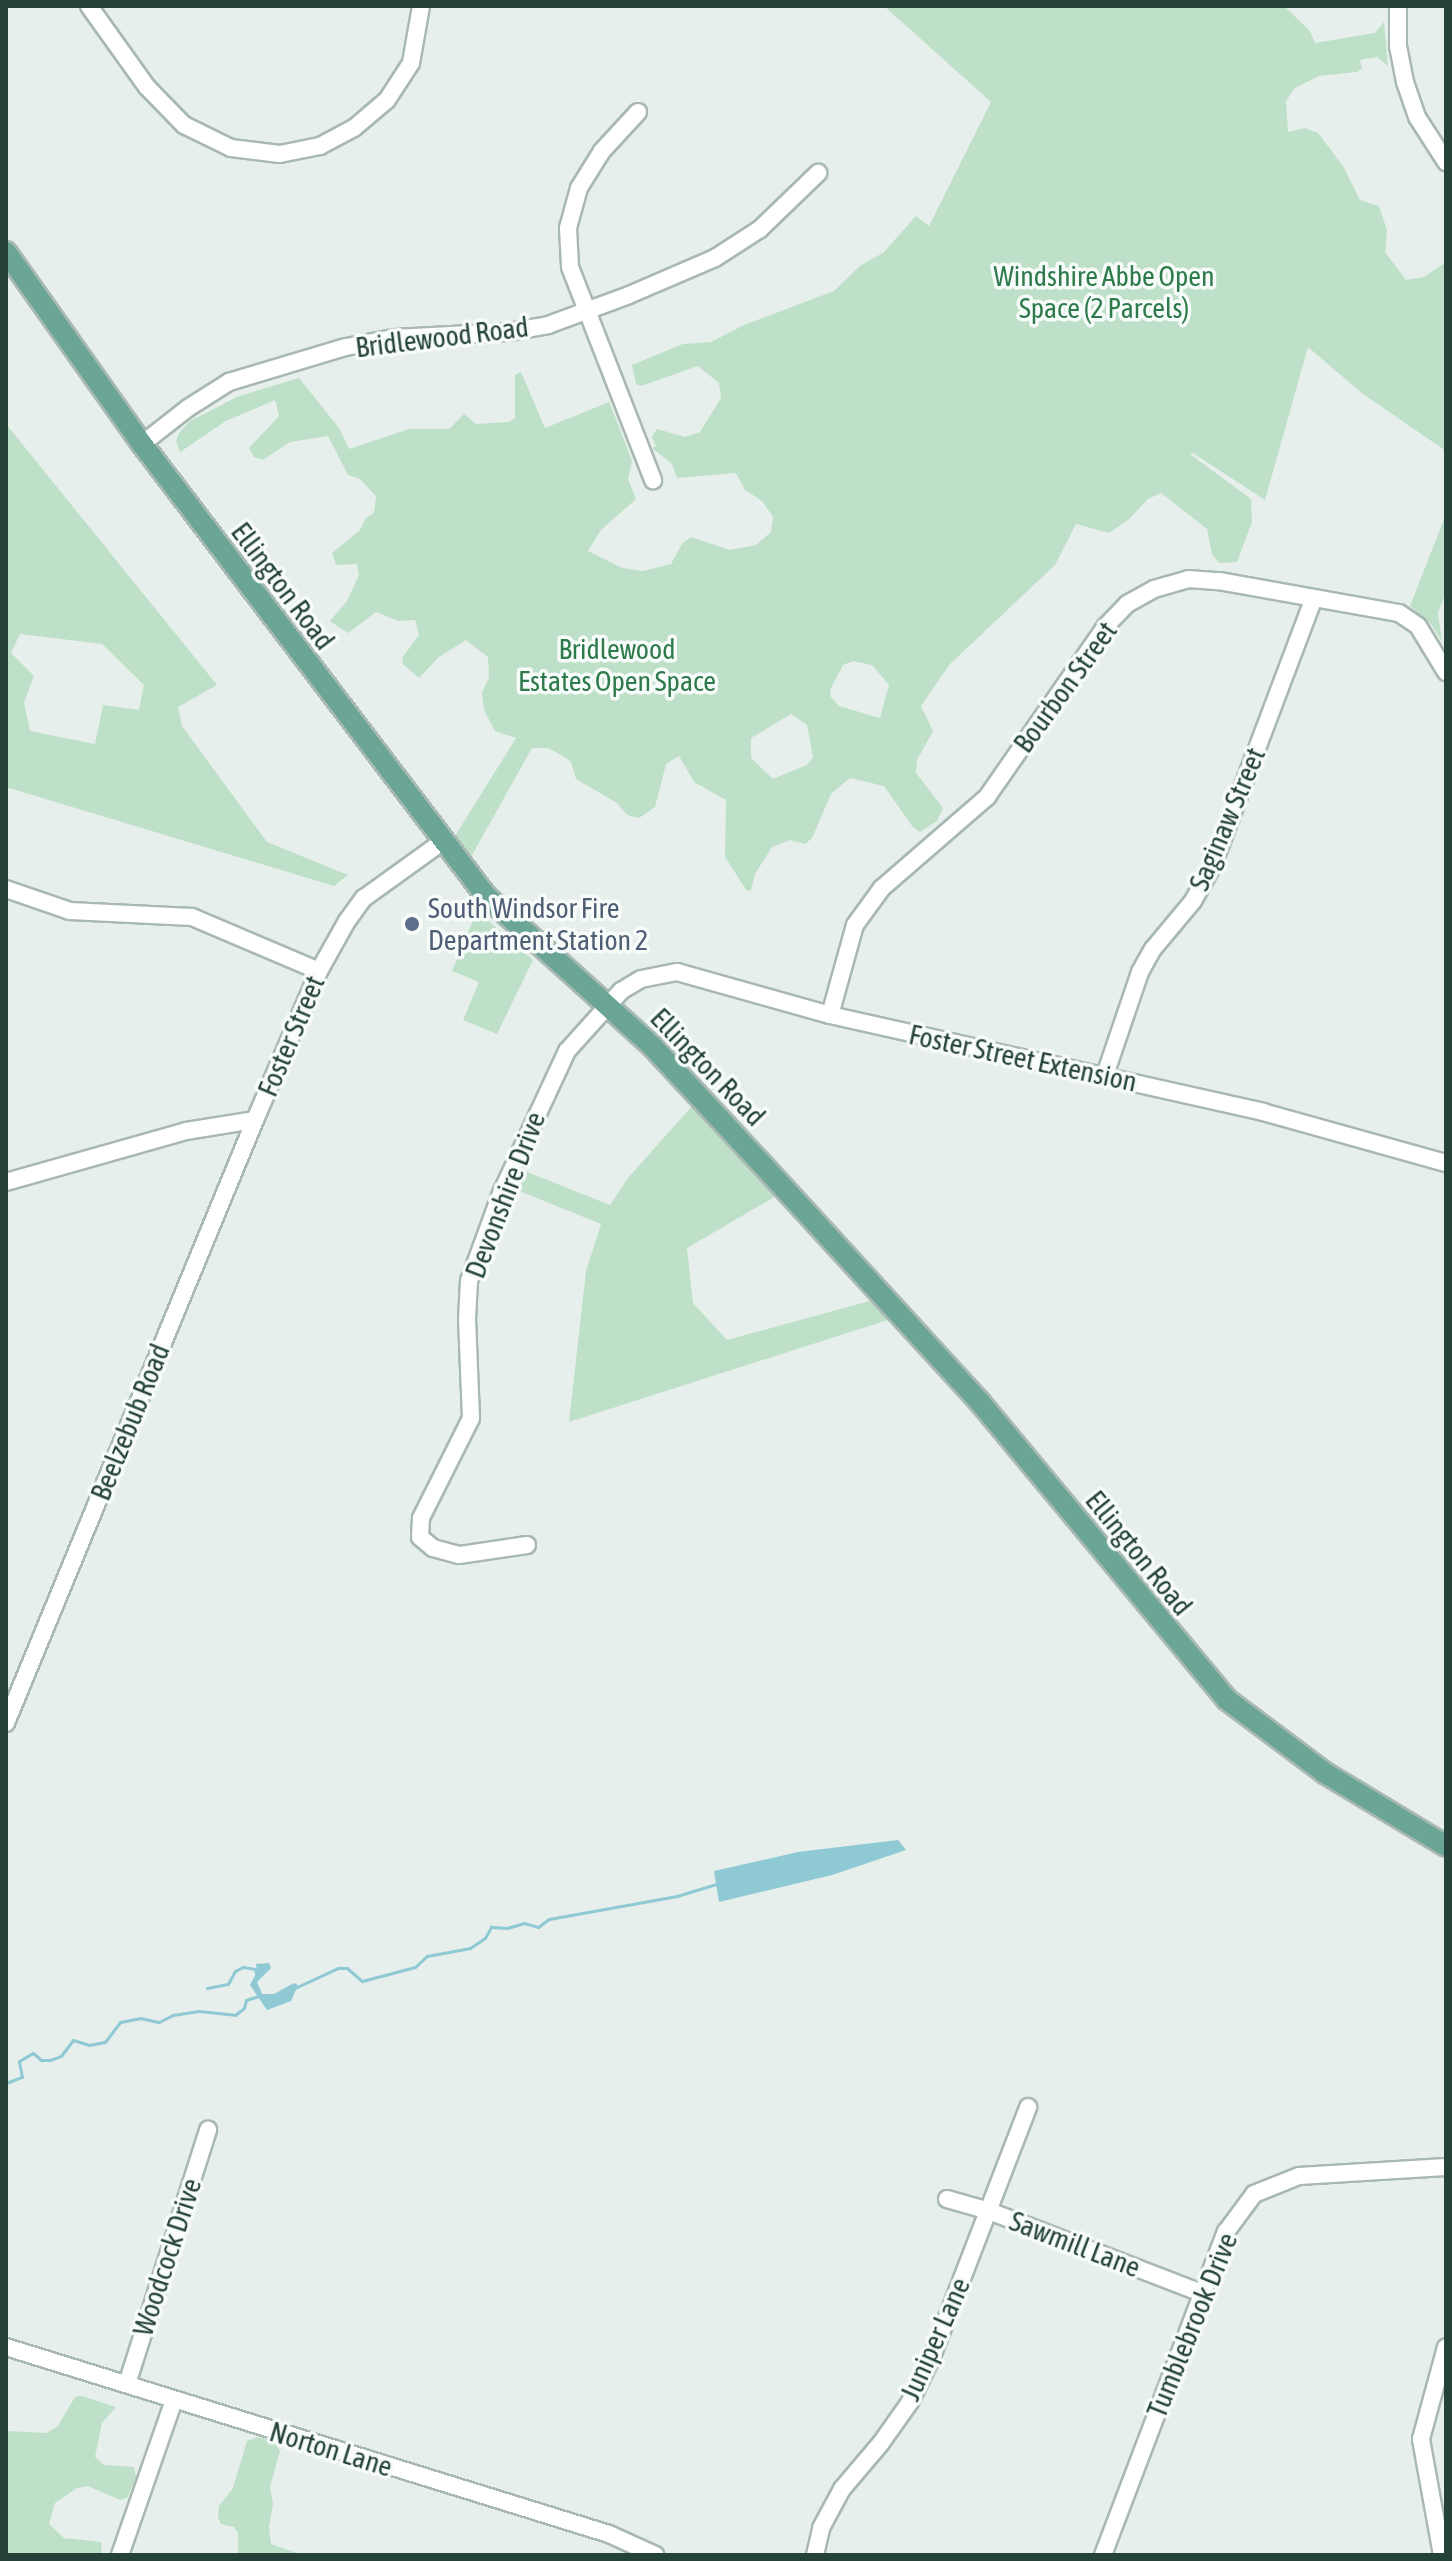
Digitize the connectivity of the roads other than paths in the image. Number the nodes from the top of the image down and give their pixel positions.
1 (89, 6) edge
2 (421, 6) edge
3 (1398, 6) edge
4 (638, 112) dead end
5 (1446, 162) edge
6 (818, 173) dead end
7 (6, 252) edge
8 (585, 312) junction
9 (142, 444) junction
10 (653, 480) dead end
11 (1314, 598) junction
12 (1446, 672) edge
13 (442, 842) junction
14 (6, 889) edge
15 (319, 971) junction
16 (607, 1005) junction
17 (830, 1015) junction
18 (1105, 1075) junction
19 (255, 1120) junction
20 (1446, 1163) edge
21 (6, 1182) edge
22 (527, 1545) dead end
23 (6, 1723) edge
24 (1446, 1846) edge
25 (1028, 2107) dead end
26 (208, 2130) dead end
27 (1446, 2167) edge
28 (947, 2199) dead end
29 (989, 2211) junction
30 (1201, 2293) junction
31 (6, 2347) edge
32 (1446, 2347) edge
33 (127, 2384) junction
34 (174, 2400) junction
35 (120, 2555) edge
36 (655, 2555) edge
37 (815, 2555) edge
38 (1103, 2555) edge
39 (1442, 2555) edge

1 - 2 street
3 - 5 street
4 - 8 street
6 - 8 street, Bridlewood Road
7 - 9 main road, Ellington Road
8 - 9 street, Bridlewood Road
8 - 10 street
9 - 13 main road, Ellington Road
11 - 12 street, Bourbon Street
11 - 17 street, Bourbon Street
11 - 18 street, Saginaw Street
13 - 15 street, Foster Street
13 - 16 main road, Ellington Road
14 - 15 street
15 - 19 street, Foster Street
16 - 17 street, Foster Street Extension
16 - 22 street, Devonshire Drive
16 - 24 main road, Ellington Road
17 - 18 street, Foster Street Extension
18 - 20 street, Foster Street Extension
19 - 21 street, Foster Street
19 - 23 street, Beelzebub Road
25 - 29 street, Juniper Lane
26 - 33 street, Woodcock Drive
27 - 30 street, Tumblebrook Drive
28 - 29 street, Sawmill Lane
29 - 30 street, Sawmill Lane
29 - 37 street, Juniper Lane
30 - 38 street, Tumblebrook Drive
31 - 33 street, Norton Lane
32 - 39 street
33 - 34 street, Norton Lane
34 - 35 street
34 - 36 street, Norton Lane

